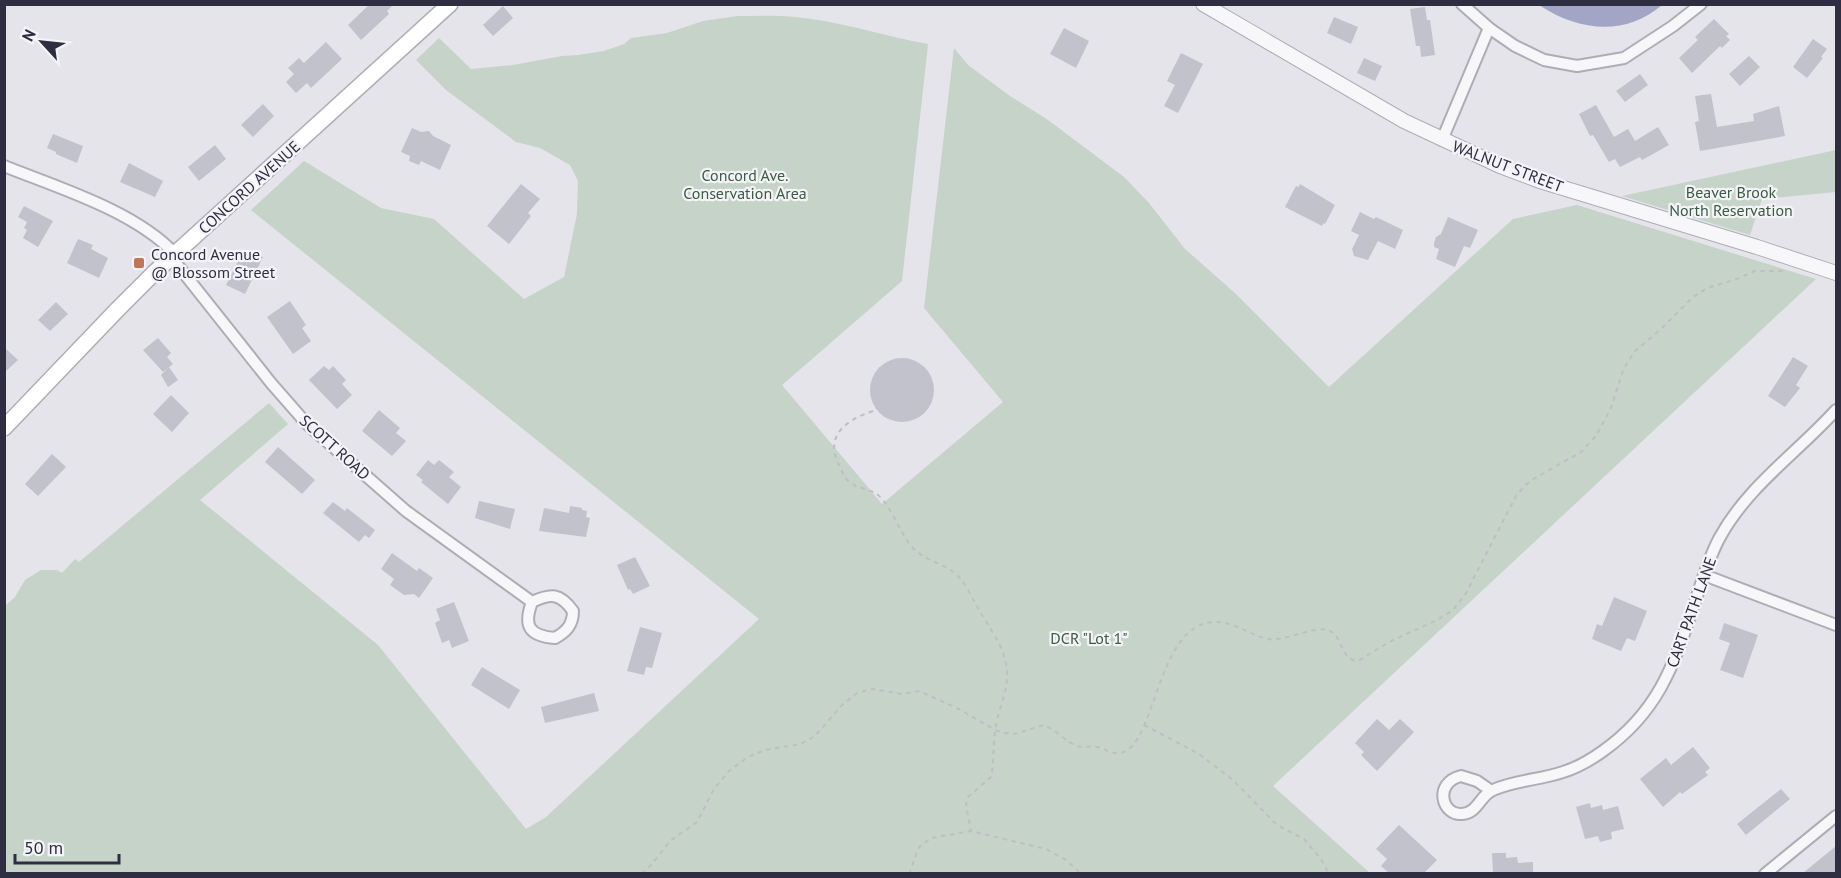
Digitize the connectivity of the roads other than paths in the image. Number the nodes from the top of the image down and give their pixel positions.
1 (450, 4) edge
2 (1203, 4) edge
3 (1461, 4) edge
4 (1701, 4) edge
5 (1489, 28) junction
6 (1442, 140) junction
7 (4, 166) edge
8 (173, 256) junction
9 (1836, 273) edge
10 (1836, 411) edge
11 (4, 428) edge
12 (1704, 575) junction
13 (532, 603) junction
14 (1836, 625) edge
15 (1490, 790) dead end
16 (1836, 816) edge
17 (1765, 873) edge

1 - 8 main road, CONCORD AVENUE
2 - 6 street, WALNUT STREET
3 - 5 street
4 - 5 street
5 - 6 street
6 - 9 street, WALNUT STREET
7 - 8 street, SCOTT ROAD
8 - 11 main road, CONCORD AVENUE
8 - 13 street, SCOTT ROAD
10 - 12 street, CART PATH LANE
12 - 14 street
12 - 15 street, CART PATH LANE
13 - 13 street
16 - 17 street

